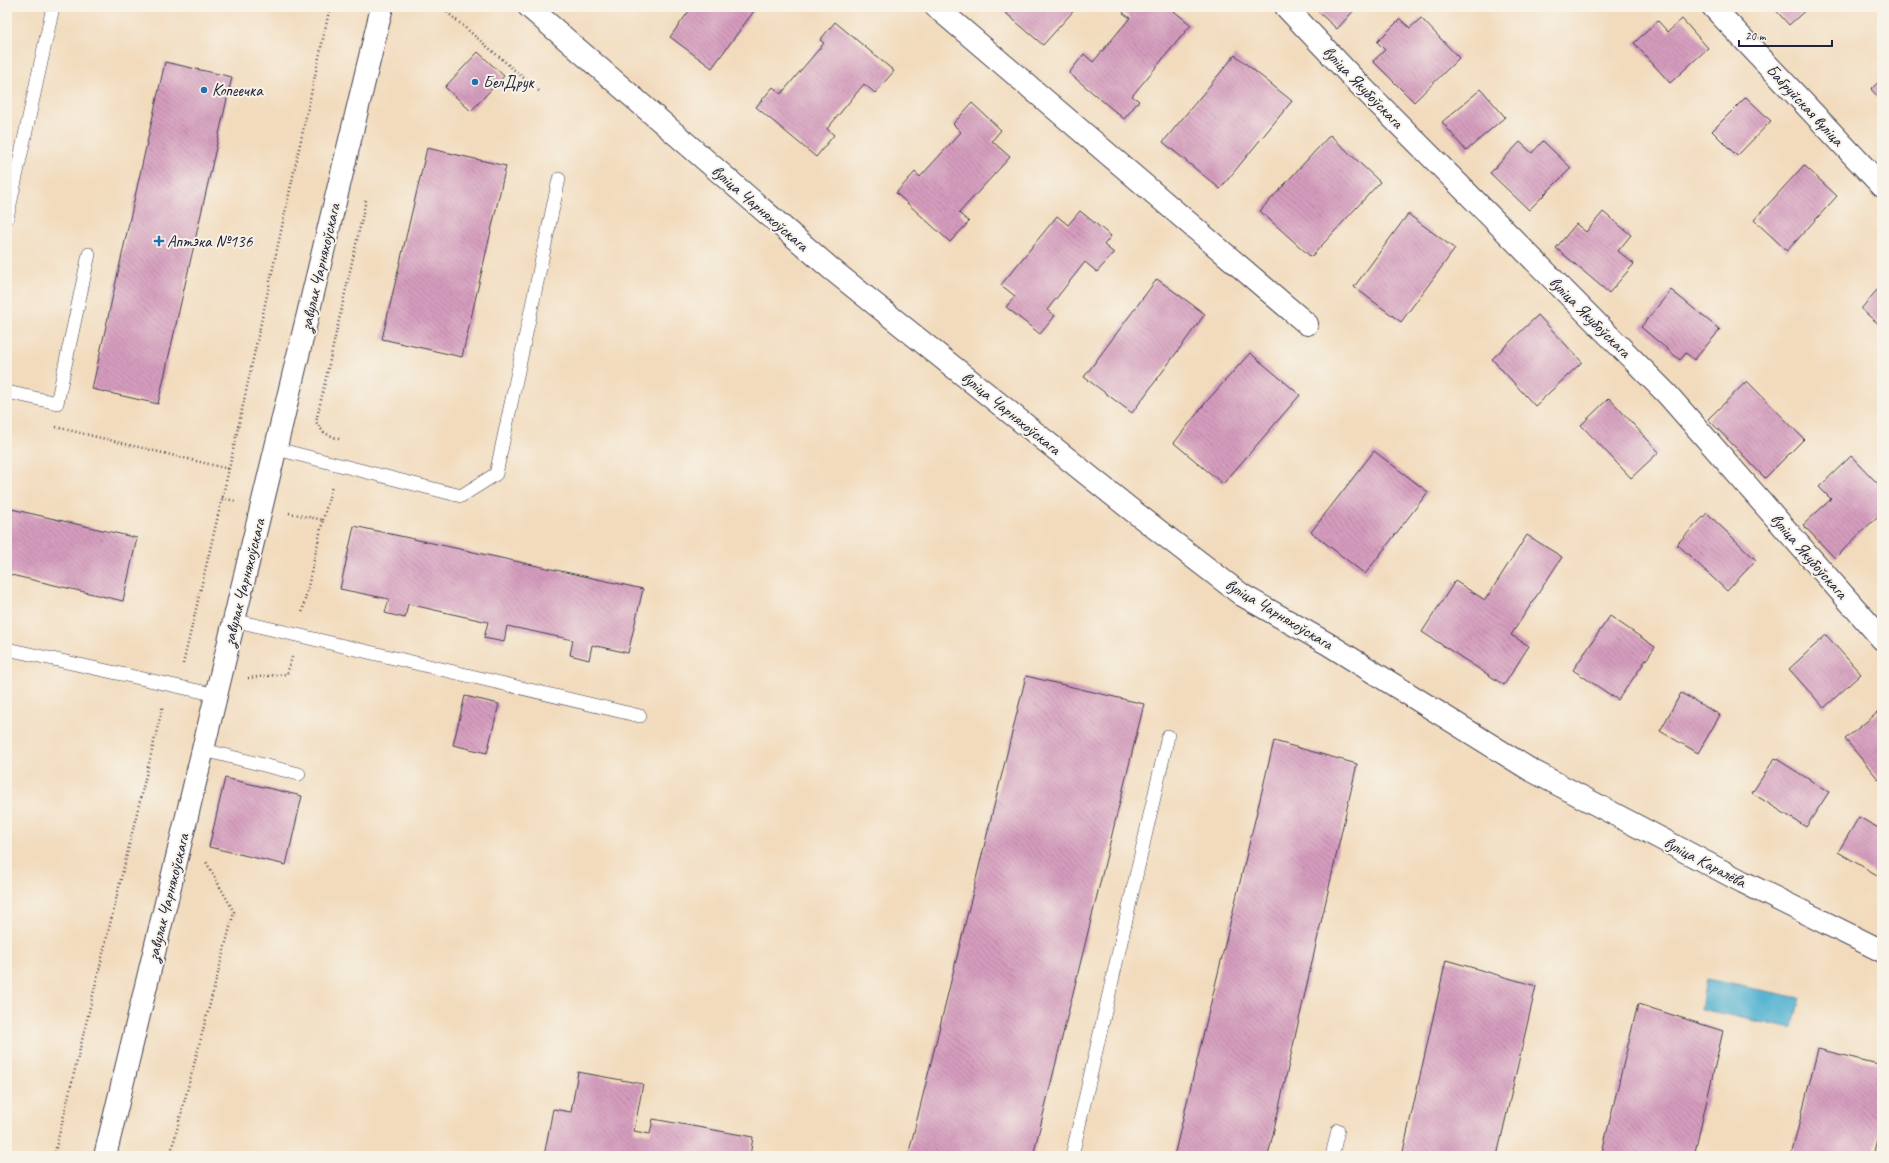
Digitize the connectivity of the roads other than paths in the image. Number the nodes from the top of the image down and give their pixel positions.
1 (53, 7) edge
2 (382, 7) edge
3 (529, 7) edge
4 (936, 7) edge
5 (1286, 7) edge
6 (1713, 7) edge
7 (559, 179) dead end
8 (1882, 186) edge
9 (7, 218) edge
10 (89, 254) dead end
11 (1307, 324) dead end
12 (7, 392) edge
13 (277, 449) junction
14 (233, 620) junction
15 (1882, 639) edge
16 (7, 649) edge
17 (217, 695) junction
18 (640, 716) dead end
19 (1168, 736) dead end
20 (204, 750) junction
21 (1530, 769) joint
22 (298, 774) dead end
23 (1882, 951) edge
24 (1338, 1130) dead end
25 (105, 1156) edge
26 (1072, 1156) edge
27 (1332, 1156) edge

1 - 9 lane
2 - 13 street, завулак Чарняхоўскага
3 - 21 street, вуліца Чарняхоўскага
4 - 11 street
5 - 15 street, вуліца Якубоўскага
6 - 8 street, Бабруйская вуліца
7 - 13 lane
10 - 12 lane
13 - 14 street, завулак Чарняхоўскага
14 - 17 street, завулак Чарняхоўскага
14 - 18 lane
16 - 17 lane
17 - 20 street, завулак Чарняхоўскага
19 - 26 lane
20 - 22 lane
20 - 25 street, завулак Чарняхоўскага
21 - 23 street, вуліца Каралёва
24 - 27 lane

